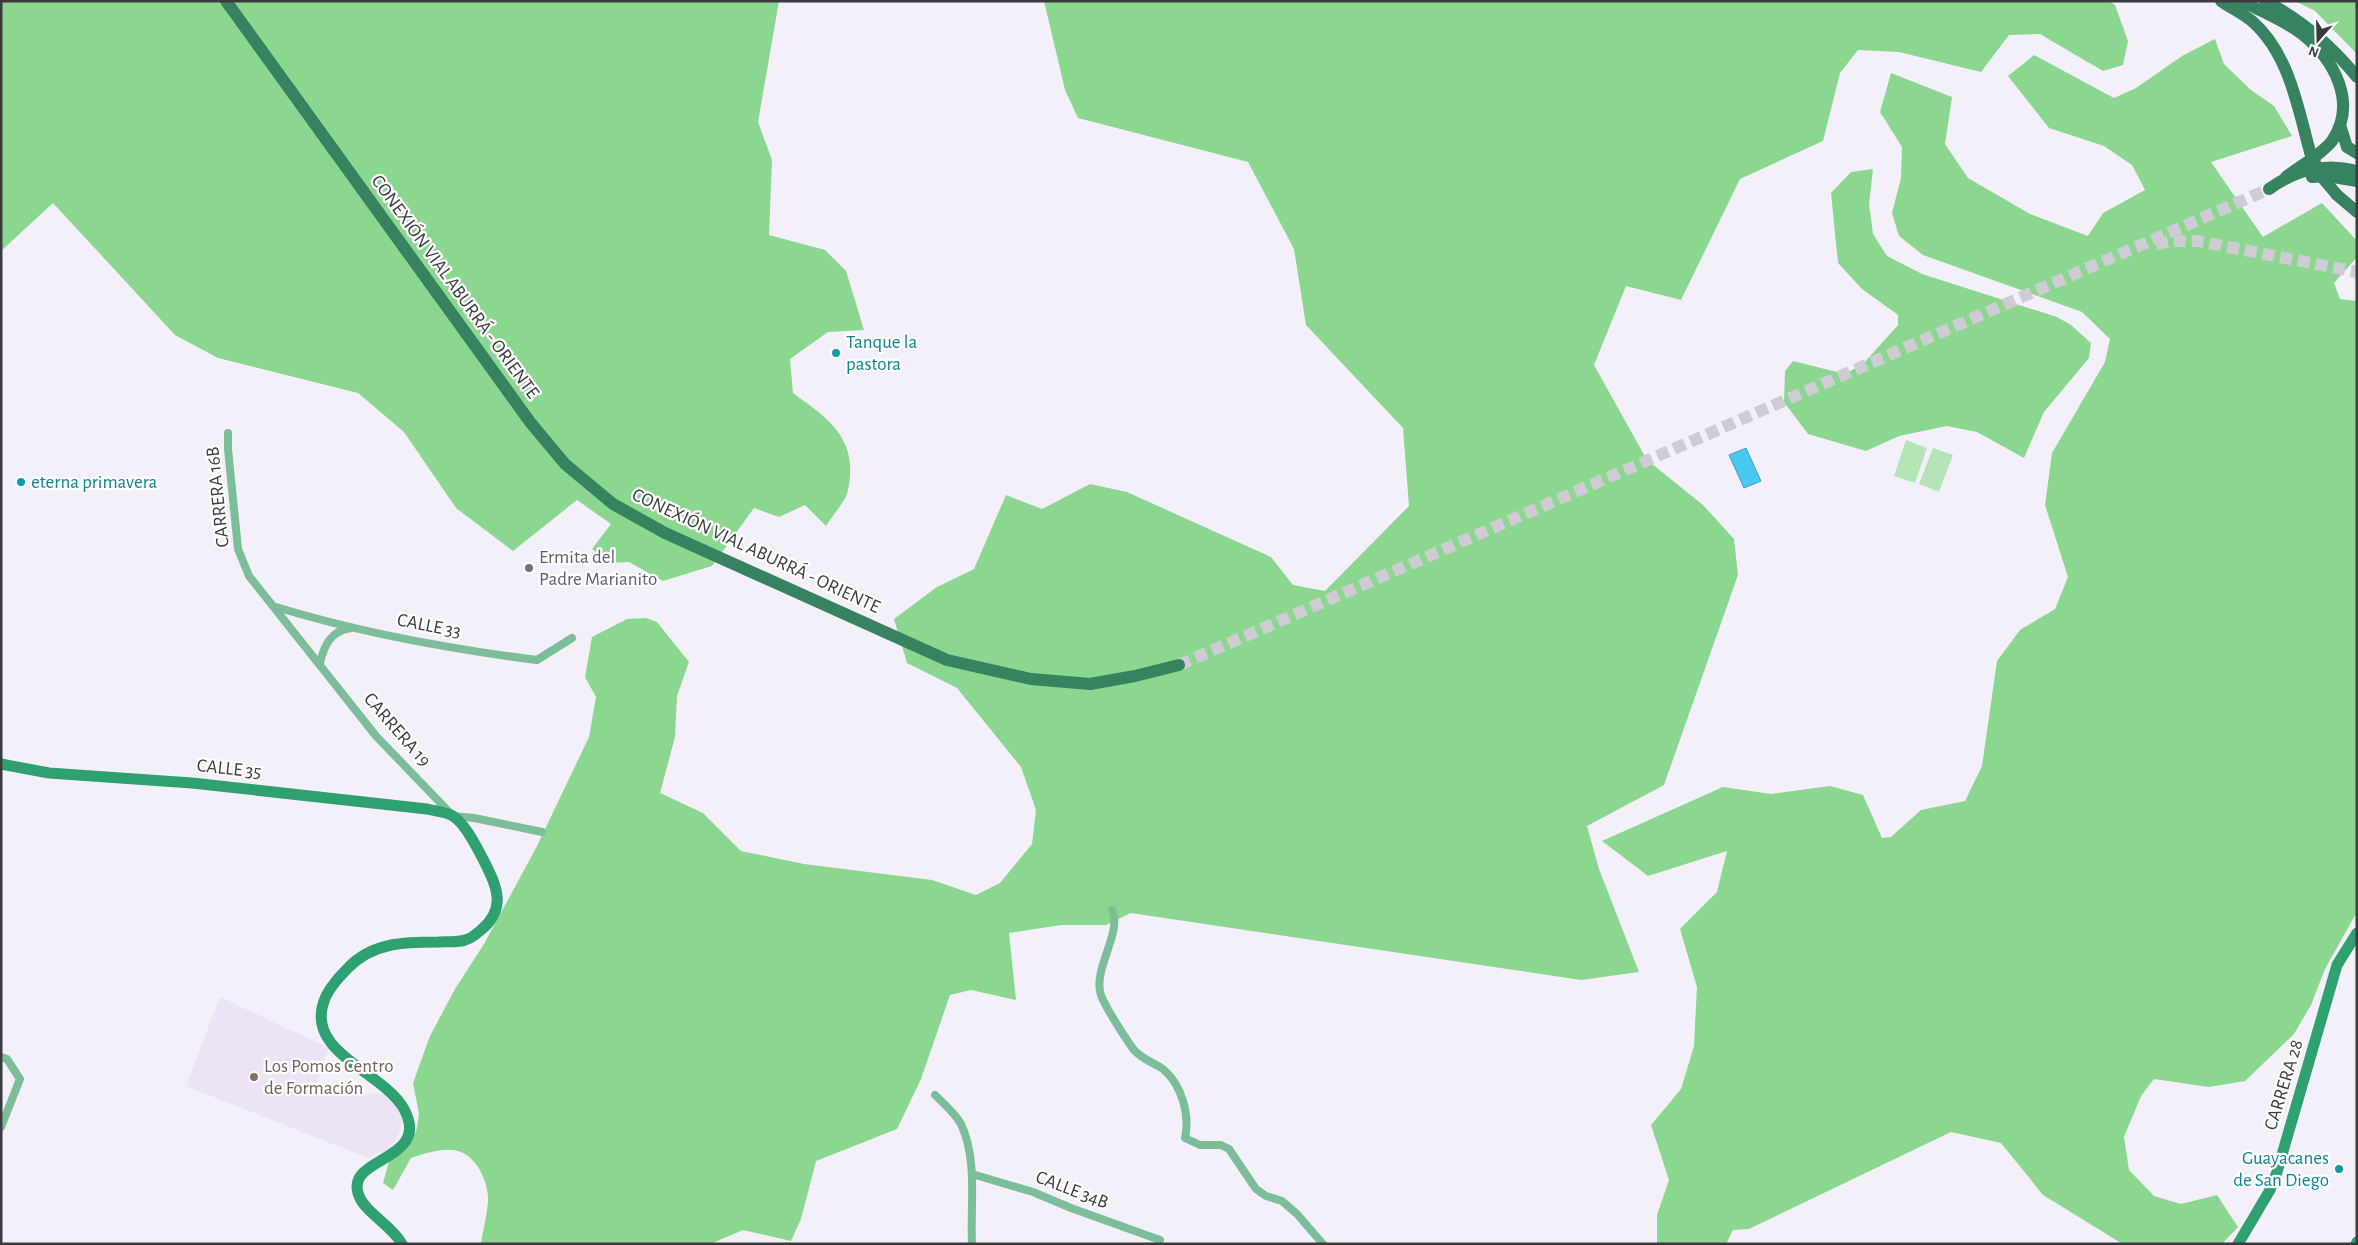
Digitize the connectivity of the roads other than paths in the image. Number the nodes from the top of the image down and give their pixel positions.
1 (226, 1) edge
2 (2221, 1) edge
3 (2240, 1) edge
4 (2265, 1) edge
5 (2357, 77) edge
6 (2341, 128) junction
7 (2357, 154) edge
8 (2357, 171) edge
9 (2286, 176) junction
10 (2357, 181) edge
11 (2357, 212) edge
12 (228, 433) dead end
13 (276, 607) junction
14 (355, 628) junction
15 (572, 638) dead end
16 (320, 663) junction
17 (1179, 665) tunnel mouth
18 (1, 764) edge
19 (453, 816) junction
20 (542, 832) dead end
21 (1112, 910) dead end
22 (2357, 933) edge
23 (4, 1058) edge
24 (935, 1095) dead end
25 (1, 1127) edge
26 (972, 1174) junction
27 (1160, 1240) dead end
28 (402, 1244) edge
29 (972, 1244) edge
30 (1323, 1244) edge
31 (2238, 1244) edge

1 - 17 main road, CONEXIÓN VIAL ABURRÁ - ORIENTE
2 - 11 main road, bridge
3 - 6 main road
4 - 5 main road
6 - 7 main road
6 - 9 main road
8 - 9 main road
9 - 10 main road
12 - 13 street, CARRERA 16B
13 - 14 street, CALLE 33
13 - 16 street, CARRERA 19
14 - 15 street, CALLE 33
14 - 16 street
16 - 19 street, CARRERA 19
18 - 19 street, CALLE 35
19 - 20 street
19 - 28 street
21 - 30 street
22 - 31 street, CARRERA 28
23 - 25 street
24 - 26 street
26 - 27 street, CALLE 34B
26 - 29 street

